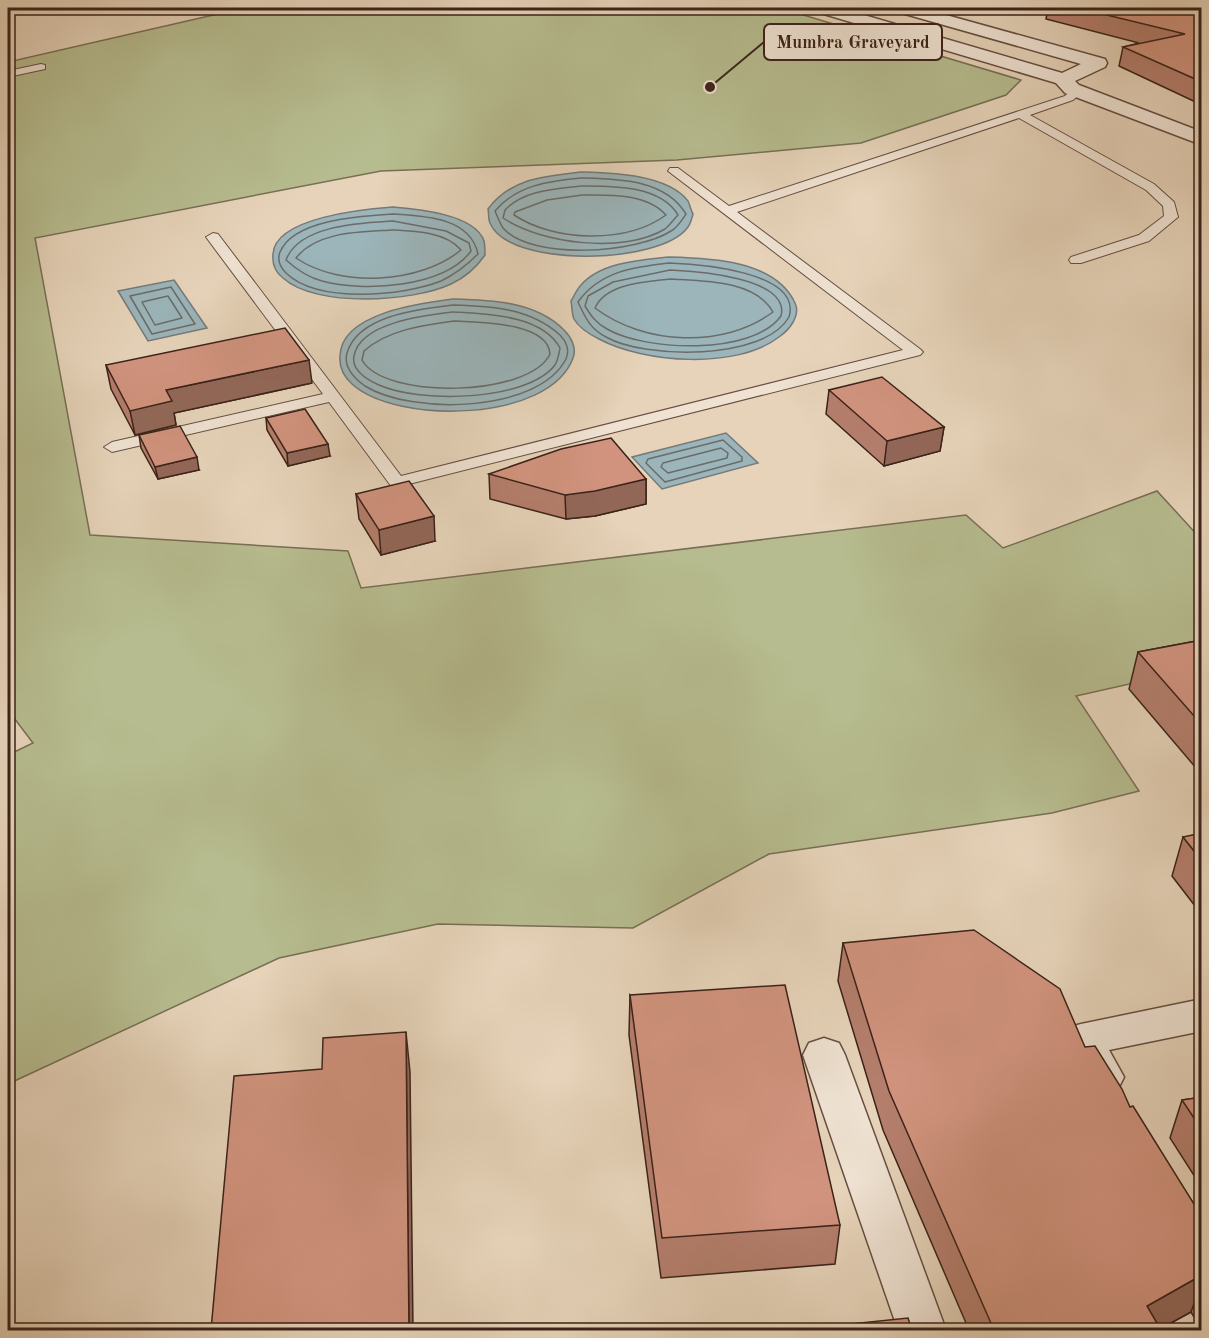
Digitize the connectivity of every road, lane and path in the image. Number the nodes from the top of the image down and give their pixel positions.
1 (824, 8) edge
2 (904, 8) edge
3 (41, 66) dead end
4 (8, 74) edge
5 (1068, 84) junction
6 (1020, 114) junction
7 (1202, 139) edge
8 (674, 171) dead end
9 (727, 211) junction
10 (213, 237) dead end
11 (1076, 260) dead end
12 (333, 396) junction
13 (112, 447) dead end
14 (1202, 1015) edge
15 (824, 1055) dead end
16 (1125, 1111) edge
17 (922, 1330) edge

1 - 5 street
2 - 5 street
3 - 4 lane
5 - 6 lane
5 - 7 street
6 - 9 lane
6 - 11 lane
8 - 9 lane
9 - 12 lane
10 - 12 lane
12 - 13 lane
14 - 16 street
15 - 17 street

